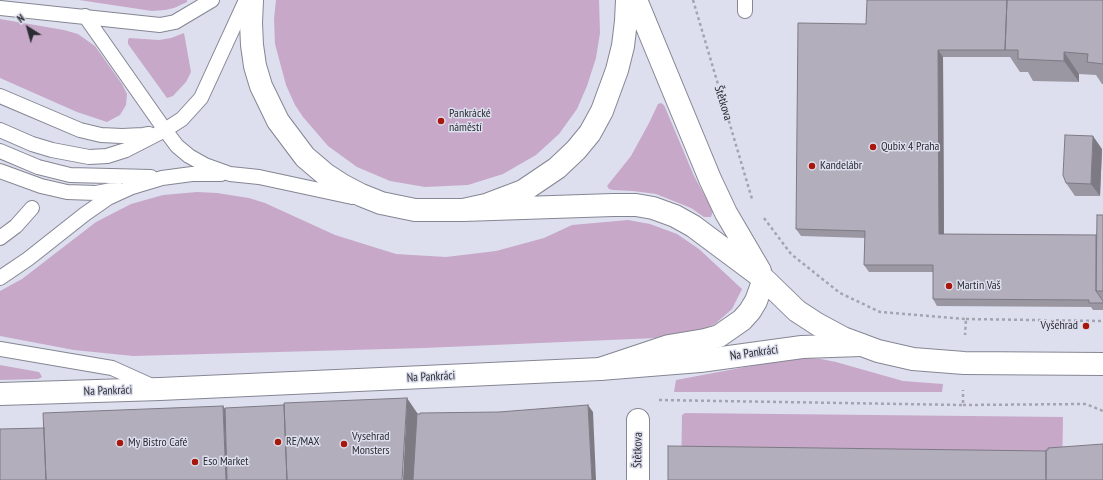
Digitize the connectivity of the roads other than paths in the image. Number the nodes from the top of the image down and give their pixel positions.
1 (212, 0) edge
2 (246, 0) edge
3 (252, 0) edge
4 (627, 0) edge
5 (636, 0) edge
6 (0, 8) edge
7 (85, 16) junction
8 (0, 96) edge
9 (0, 130) edge
10 (165, 130) junction
11 (0, 151) edge
12 (0, 171) edge
13 (230, 174) junction
14 (162, 178) junction
15 (132, 187) junction
16 (381, 203) junction
17 (32, 208) dead end
18 (463, 210) junction
19 (0, 238) edge
20 (0, 278) edge
21 (764, 280) junction
22 (861, 345) junction
23 (0, 349) edge
24 (1103, 364) edge
25 (600, 369) junction
26 (160, 389) junction
27 (0, 394) edge
28 (638, 420) dead end
29 (638, 480) edge

1 - 7 lane
2 - 10 lane
3 - 16 street
4 - 18 street
5 - 21 street
6 - 7 lane
7 - 10 lane
8 - 10 lane
9 - 10 lane
10 - 13 lane
11 - 14 lane
12 - 15 lane
13 - 14 lane
13 - 16 lane
14 - 15 lane
15 - 20 lane
16 - 18 street
17 - 19 lane
18 - 21 street
21 - 22 street, Na Pankráci
21 - 25 street
22 - 24 street, Na Pankráci
22 - 25 street, Na Pankráci
23 - 26 lane
25 - 26 street, Na Pankráci
26 - 27 street, Na Pankráci
28 - 29 street, Štětkova

